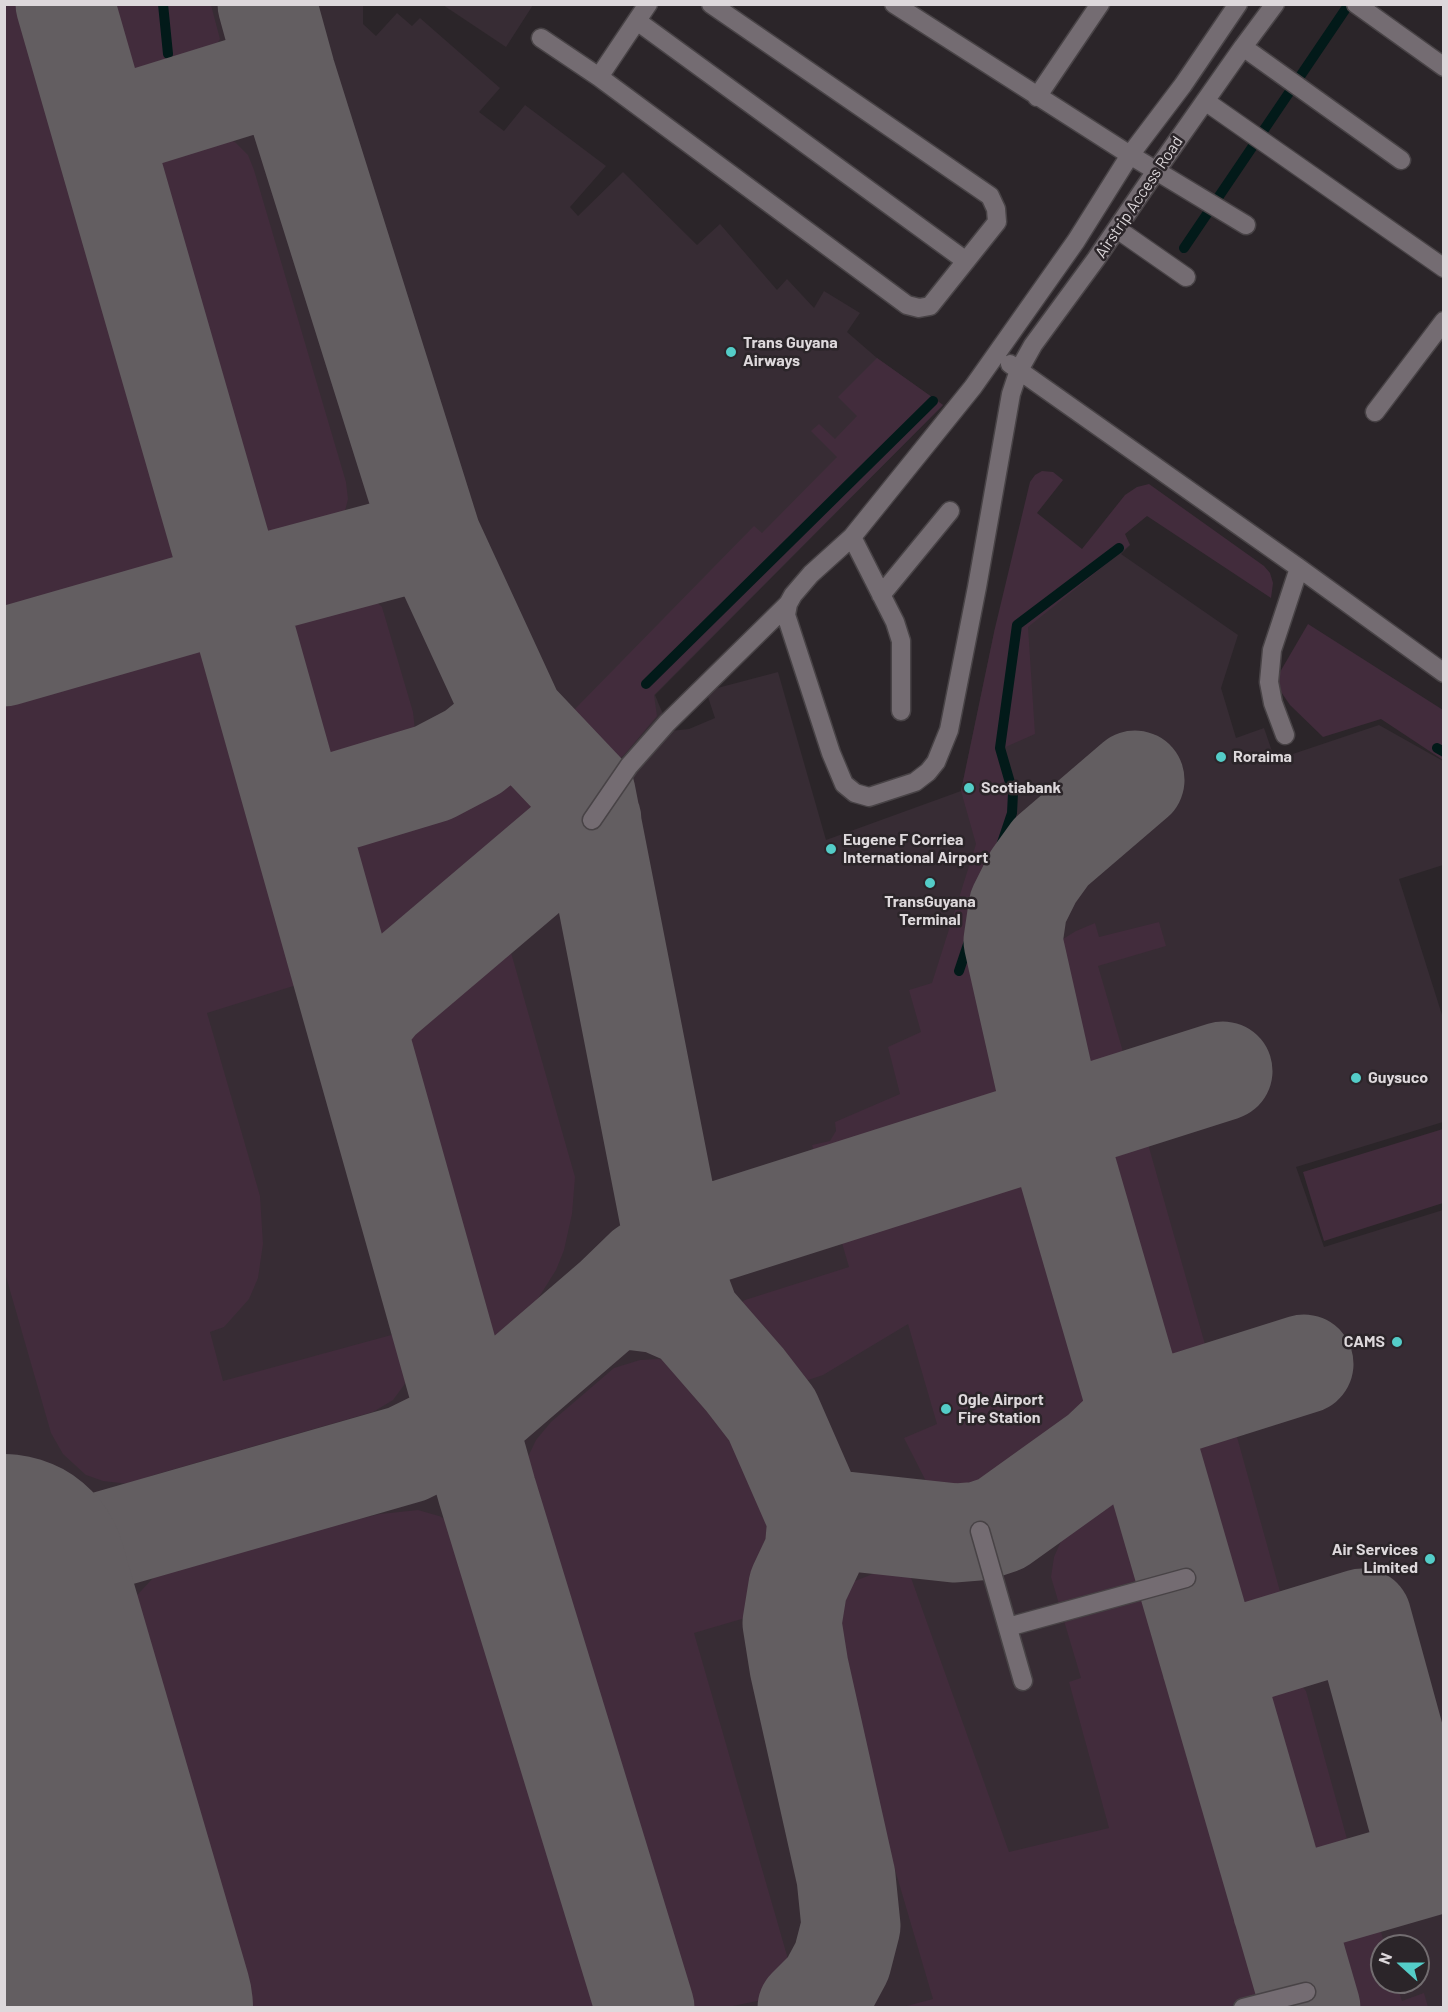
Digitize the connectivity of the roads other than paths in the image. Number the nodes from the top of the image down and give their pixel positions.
1 (648, 4) edge
2 (711, 4) edge
3 (894, 4) edge
4 (1100, 4) edge
5 (1238, 4) edge
6 (1275, 4) edge
7 (1360, 7) edge
8 (637, 21) junction
9 (541, 38) dead end
10 (1243, 47) junction
11 (1443, 67) edge
12 (599, 77) junction
13 (1037, 97) junction
14 (1205, 101) junction
15 (1130, 155) junction
16 (1401, 160) dead end
17 (1155, 171) junction
18 (1246, 225) dead end
19 (1116, 229) junction
20 (966, 261) junction
21 (1443, 268) edge
22 (1181, 273) dead end
23 (1443, 321) edge
24 (995, 356) junction
25 (1019, 370) junction
26 (1375, 412) dead end
27 (950, 511) dead end
28 (852, 537) junction
29 (1299, 568) junction
30 (881, 594) junction
31 (788, 604) junction
32 (1443, 673) edge
33 (901, 711) dead end
34 (1285, 735) dead end
35 (592, 820) dead end
36 (980, 1531) dead end
37 (1186, 1578) dead end
38 (1008, 1627) junction
39 (1023, 1681) dead end
40 (1306, 1992) dead end
41 (1243, 2007) edge

1 - 8 street
2 - 20 street
3 - 13 street
4 - 13 street
5 - 15 street, Airstrip Access Road
6 - 10 street, Airstrip Access Road
7 - 11 street
8 - 12 street
8 - 20 street
9 - 12 street
10 - 14 street, Airstrip Access Road
10 - 16 street
12 - 20 street
13 - 15 street
14 - 17 street, Airstrip Access Road
14 - 21 street
15 - 17 street
15 - 24 street, Airstrip Access Road
17 - 18 street
17 - 19 street, Airstrip Access Road
19 - 22 street
19 - 25 street, Airstrip Access Road
23 - 26 street
24 - 25 street
24 - 28 street, Airstrip Access Road
25 - 29 street
25 - 31 street, Airstrip Access Road
27 - 30 street
28 - 30 street
28 - 31 street, Airstrip Access Road
29 - 32 street
29 - 34 street
30 - 33 street
31 - 35 street, Airstrip Access Road
36 - 38 street
37 - 38 street
38 - 39 street
40 - 41 street

